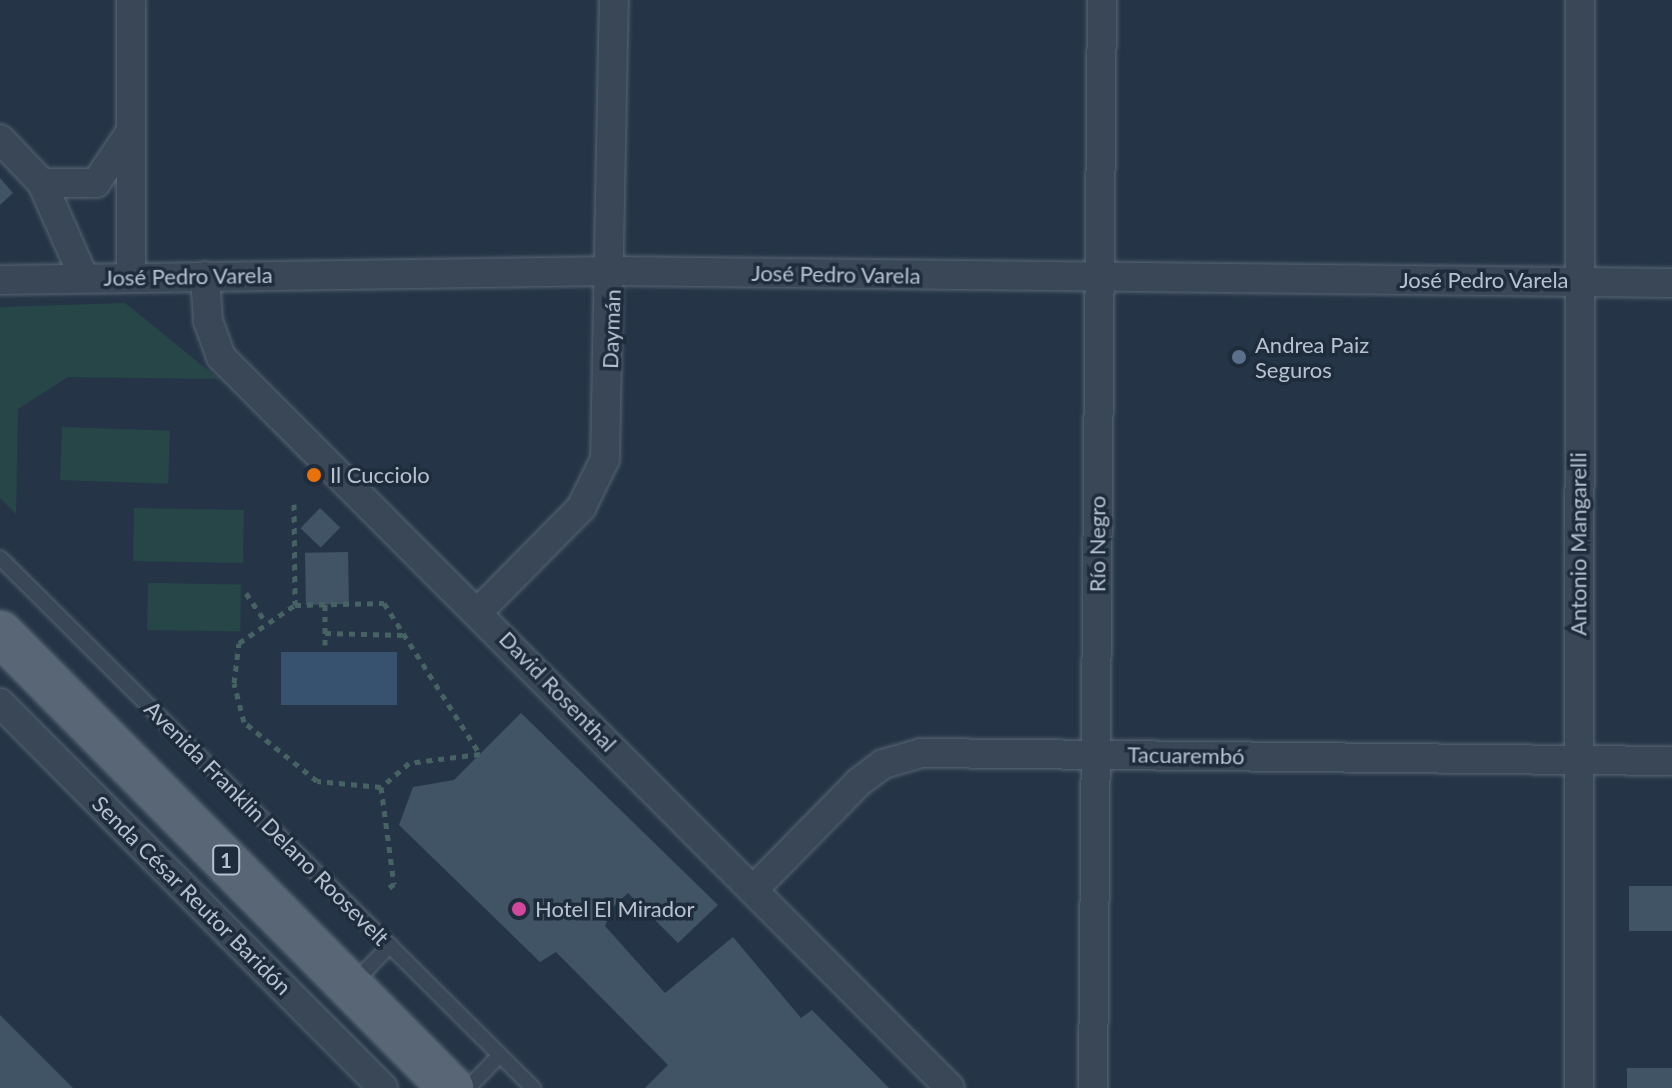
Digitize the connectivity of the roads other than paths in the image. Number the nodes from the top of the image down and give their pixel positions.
1 (131, 0) edge
2 (614, 0) edge
3 (1102, 0) edge
4 (1580, 0) edge
5 (129, 134) junction
6 (0, 139) edge
7 (42, 183) junction
8 (613, 271) junction
9 (205, 276) junction
10 (131, 277) junction
11 (1098, 277) junction
12 (84, 278) junction
13 (0, 280) edge
14 (1579, 281) junction
15 (1672, 283) edge
16 (0, 558) edge
17 (480, 610) junction
18 (0, 633) edge
19 (0, 703) edge
20 (1097, 754) junction
21 (1577, 760) junction
22 (1672, 761) edge
23 (753, 890) junction
24 (390, 945) junction
25 (351, 987) junction
26 (500, 1055) junction
27 (383, 1088) edge
28 (451, 1088) edge
29 (468, 1088) edge
30 (533, 1088) edge
31 (950, 1088) edge
32 (1093, 1088) edge
33 (1579, 1088) edge

1 - 5 street
2 - 8 street, Daymán
3 - 11 street, Río Negro
4 - 14 street, Antonio Mangarelli
5 - 7 street
5 - 10 street
6 - 7 street
7 - 12 street
8 - 9 street, José Pedro Varela
8 - 11 street, José Pedro Varela
8 - 17 street, Daymán
9 - 10 street, José Pedro Varela
9 - 17 street, David Rosenthal
10 - 12 street, José Pedro Varela
11 - 14 street, José Pedro Varela
11 - 20 street, Río Negro
12 - 13 street, José Pedro Varela
14 - 15 street, José Pedro Varela
14 - 21 street, Antonio Mangarelli
16 - 24 lane, Avenida Franklin Delano Roosevelt
17 - 23 street, David Rosenthal
18 - 25 main road, 1
19 - 27 street, Senda César Reutor Baridón
20 - 21 street, Tacuarembó
20 - 23 street, Tacuarembó
20 - 32 street, Río Negro
21 - 22 street, Tacuarembó
21 - 33 street, Antonio Mangarelli
23 - 31 street, David Rosenthal
24 - 25 lane
24 - 26 lane, Avenida Franklin Delano Roosevelt
25 - 28 main road, 1
26 - 29 lane
26 - 30 lane, Avenida Franklin Delano Roosevelt

